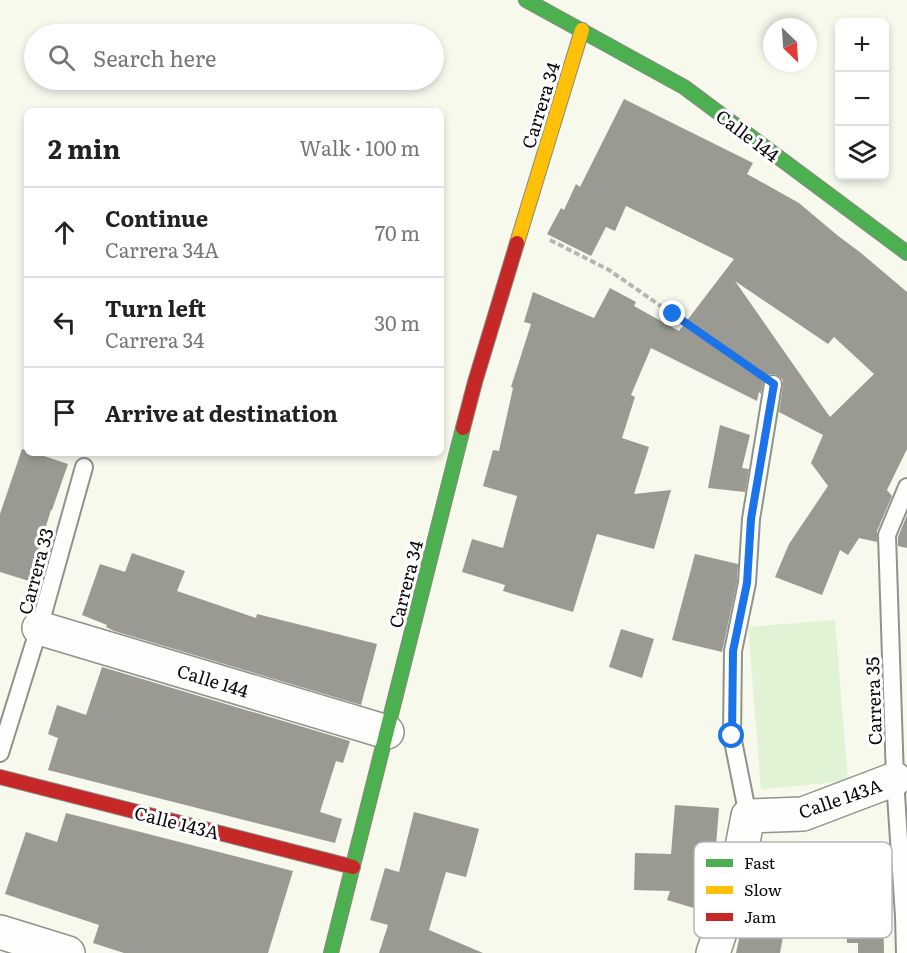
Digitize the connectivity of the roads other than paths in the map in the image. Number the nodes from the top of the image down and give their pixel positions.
1 (526, 0) edge
2 (582, 30) junction
3 (907, 253) edge
4 (774, 384) road end
5 (84, 467) dead end
6 (907, 487) edge
7 (39, 628) junction
8 (387, 732) junction
9 (0, 753) edge
10 (0, 777) edge
11 (895, 779) junction
12 (748, 816) junction
13 (743, 842) edge
14 (353, 867) junction
15 (0, 932) edge
16 (719, 938) edge
17 (68, 953) edge
18 (332, 953) edge
19 (714, 953) edge
20 (905, 953) edge

1 - 2 street, Calle 144
2 - 3 street, Calle 144
2 - 8 street, Carrera 34
4 - 12 lane
5 - 7 lane, Carrera 33
6 - 11 lane, Carrera 35
7 - 8 street, Calle 144
7 - 9 lane, Carrera 33
8 - 14 street, Carrera 34
10 - 14 street, Calle 143A
11 - 12 street, Calle 143A
11 - 20 lane, Carrera 35
12 - 13 street
14 - 18 street, Carrera 34
15 - 17 street
16 - 19 street

